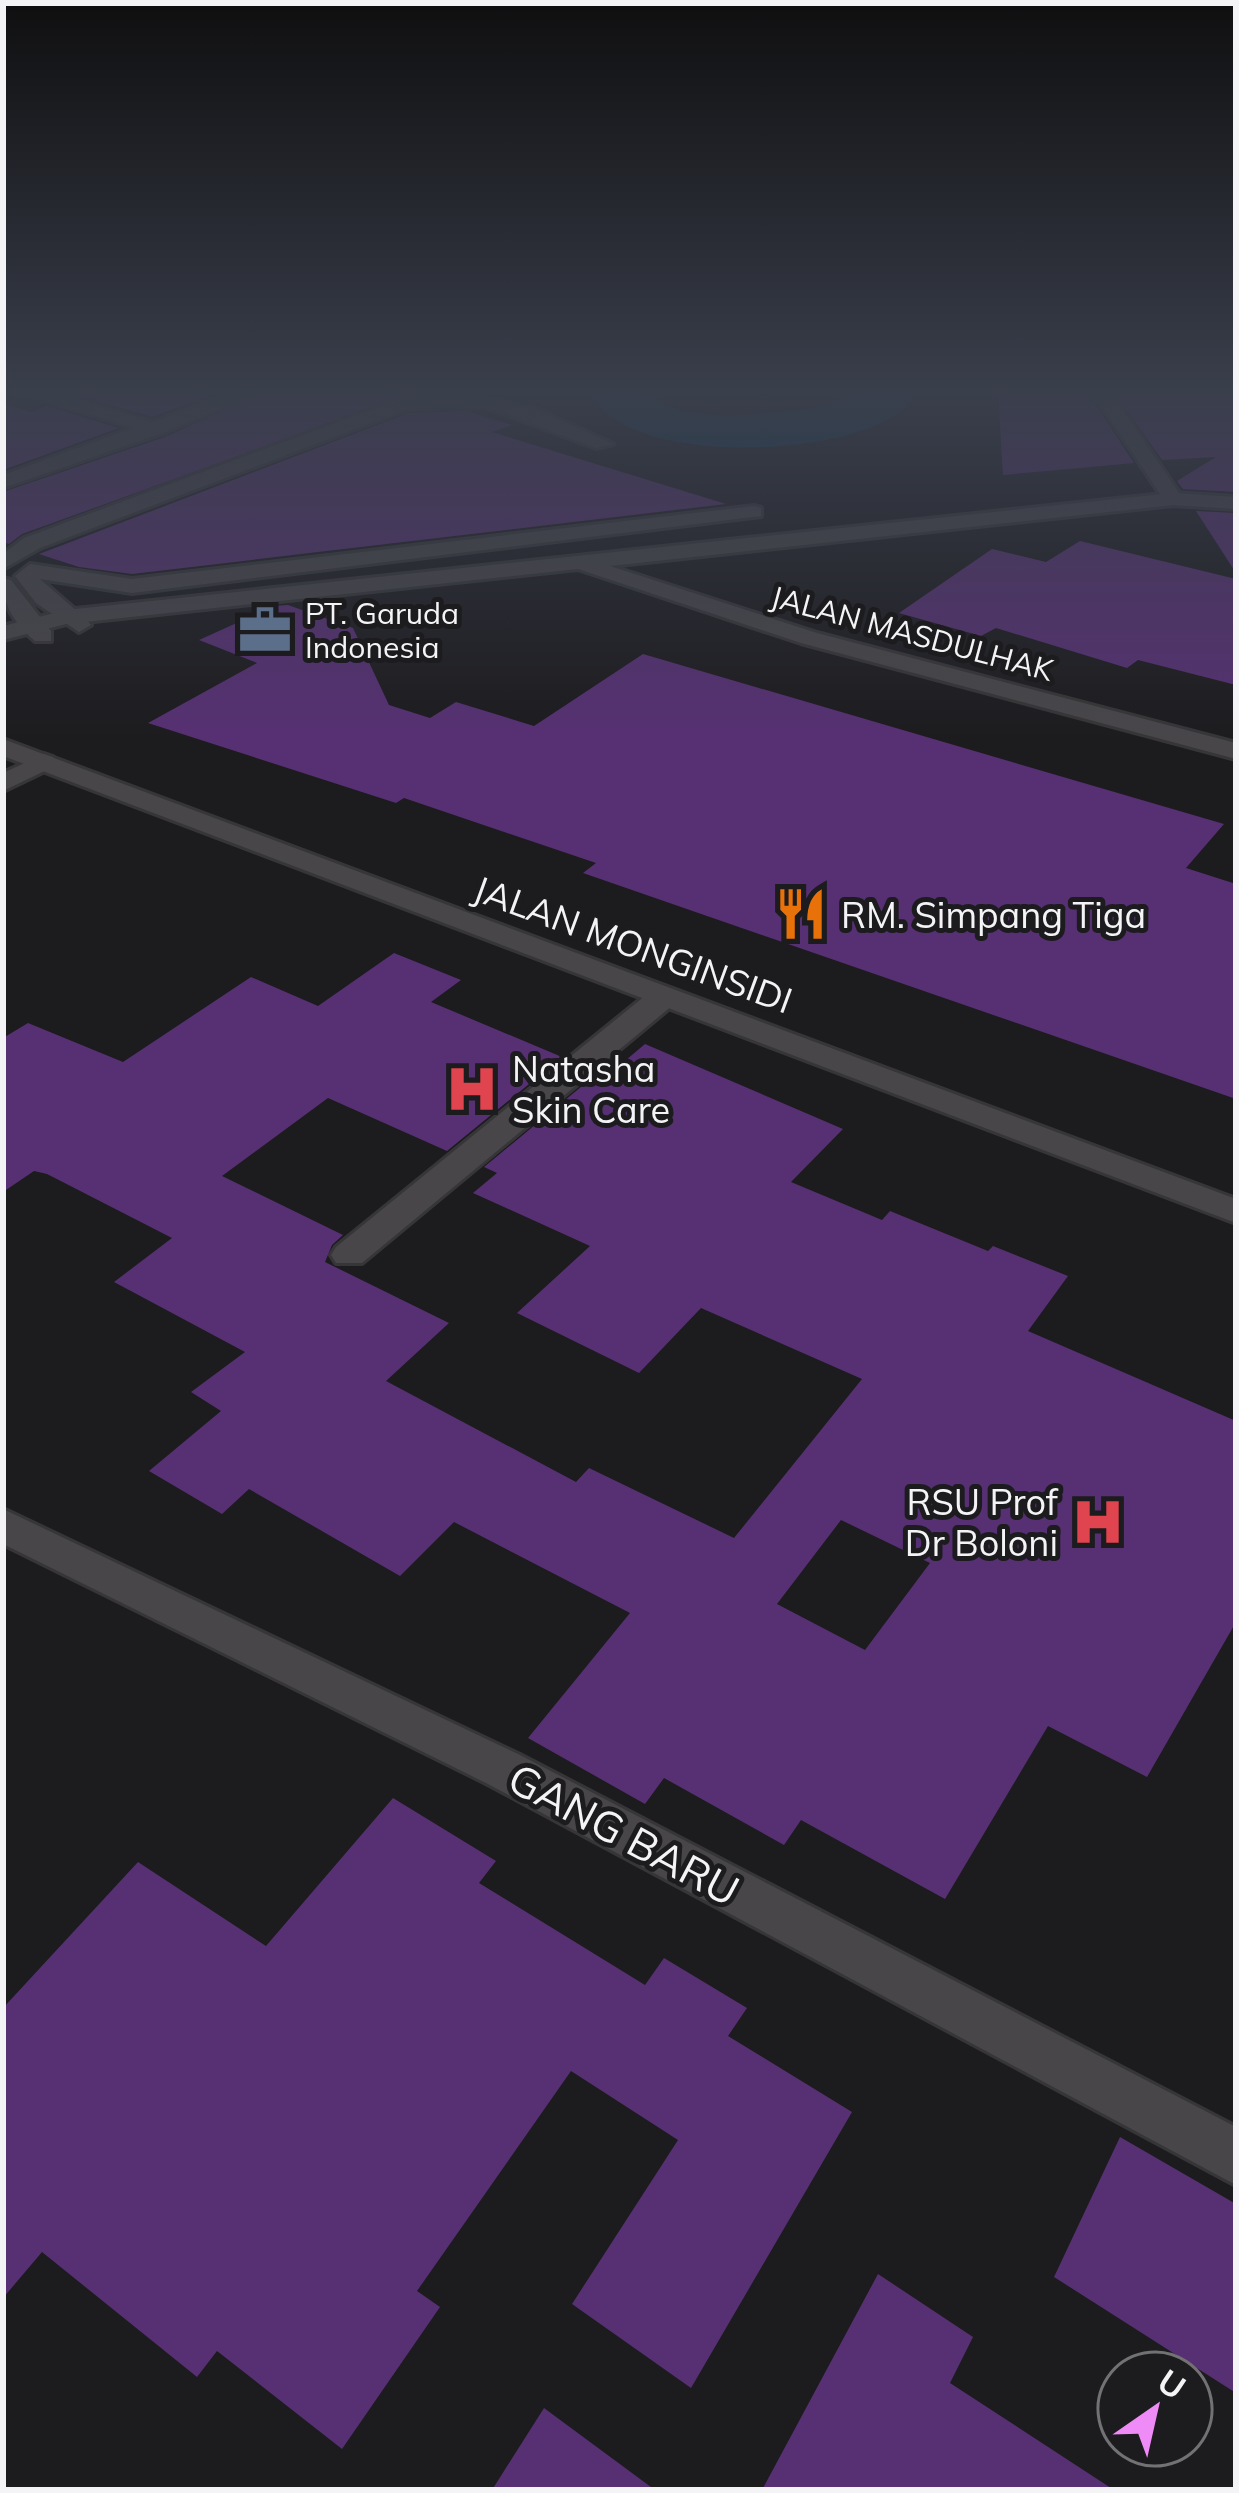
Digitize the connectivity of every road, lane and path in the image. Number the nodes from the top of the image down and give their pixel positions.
1 (127, 507) edge
2 (1094, 507) edge
3 (754, 512) dead end
4 (577, 562) junction
5 (3, 563) edge
6 (16, 578) edge
7 (73, 621) junction
8 (36, 631) junction
9 (3, 632) edge
10 (3, 649) edge
11 (3, 747) edge
12 (1236, 751) edge
13 (44, 762) junction
14 (3, 783) edge
15 (662, 998) junction
16 (1236, 1212) edge
17 (349, 1256) dead end
18 (3, 1526) edge
19 (1236, 2157) edge

1 - 5 street
2 - 4 street
3 - 6 street
4 - 7 street
4 - 12 street, JALAN MASDULHAK
5 - 6 street
6 - 7 street
6 - 8 street
7 - 8 street
8 - 9 street
8 - 10 street
11 - 13 street, JALAN MONGINSIDI
13 - 14 street
13 - 15 street, JALAN MONGINSIDI
15 - 16 street, JALAN MONGINSIDI
15 - 17 street
18 - 19 street, GANG BARU

